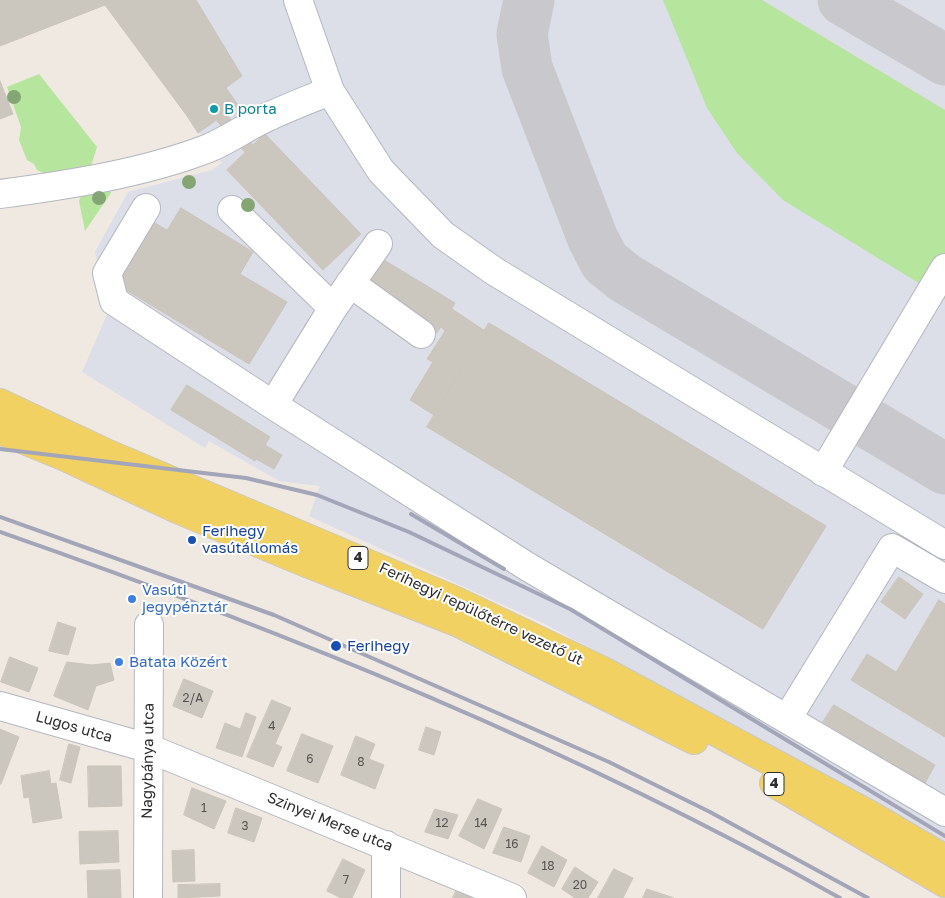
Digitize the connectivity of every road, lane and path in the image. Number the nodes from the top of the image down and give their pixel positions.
1 (298, 0) edge
2 (330, 91) junction
3 (0, 194) edge
4 (146, 208) dead end
5 (232, 210) dead end
6 (378, 244) dead end
7 (945, 268) edge
8 (350, 284) junction
9 (333, 308) junction
10 (421, 334) dead end
11 (0, 403) edge
12 (273, 405) junction
13 (0, 430) edge
14 (823, 472) junction
15 (945, 545) edge
16 (945, 579) edge
17 (149, 625) dead end
18 (0, 706) edge
19 (787, 719) junction
20 (148, 748) junction
21 (945, 812) edge
22 (386, 845) junction
23 (945, 860) edge
24 (945, 883) edge
25 (148, 898) edge
26 (386, 898) edge
27 (512, 898) edge

1 - 2 street
2 - 3 street
2 - 14 street
4 - 12 street
5 - 9 street
6 - 8 street
7 - 14 street
8 - 9 street
8 - 10 street
9 - 12 street
11 - 23 main road, Ferihegyi repülőtérre vezető út / 4
12 - 19 street
13 - 24 main road, Ferihegyi repülőtérre vezető út / 4
14 - 15 street
16 - 19 street
17 - 20 street, Nagybánya utca
18 - 20 street, Lugos utca
19 - 21 street
20 - 22 street, Szinyei Merse utca
20 - 25 street, Nagybánya utca
22 - 26 street
22 - 27 street, Szinyei Merse utca

